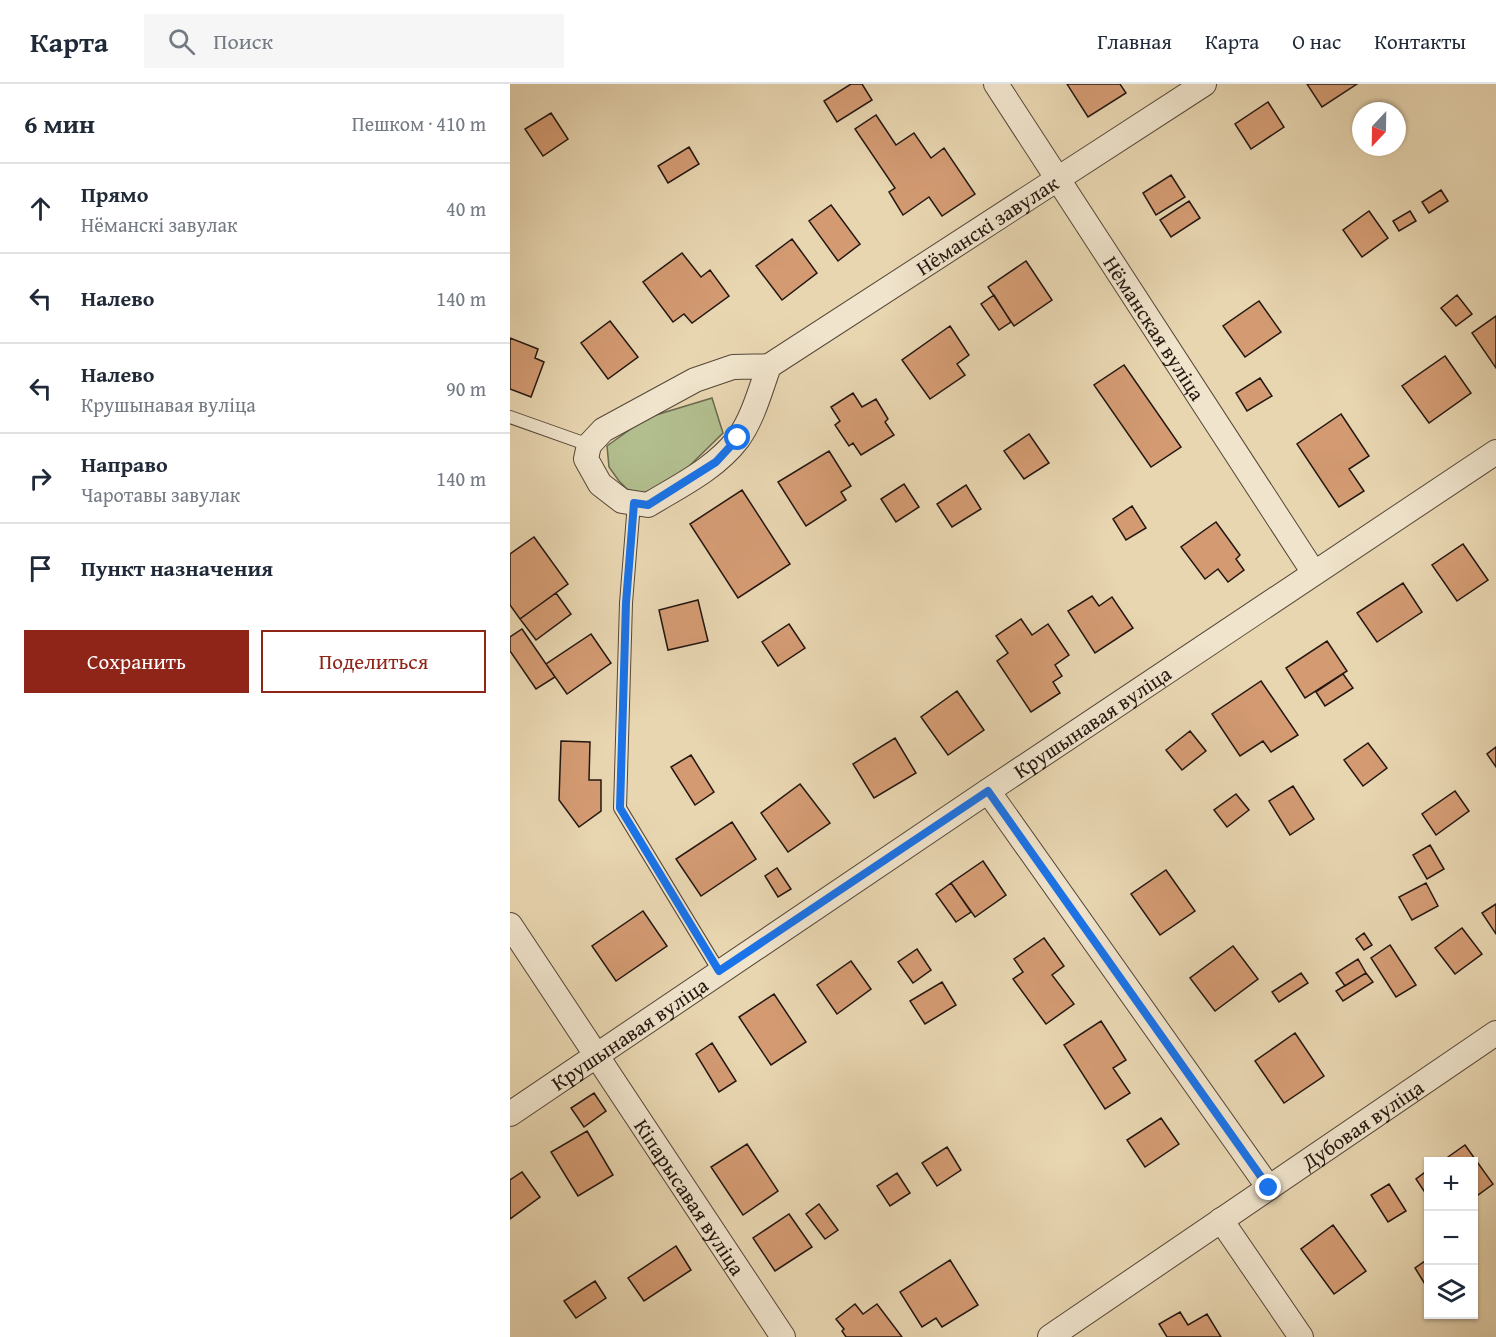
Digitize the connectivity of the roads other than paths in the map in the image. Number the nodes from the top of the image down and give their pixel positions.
1 (996, 84) edge
2 (1204, 84) edge
3 (1057, 179) junction
4 (769, 366) junction
5 (510, 417) edge
6 (590, 445) junction
7 (1496, 452) edge
8 (634, 503) junction
9 (1314, 573) junction
10 (988, 791) junction
11 (510, 925) edge
12 (719, 971) junction
13 (1496, 1033) edge
14 (596, 1054) junction
15 (510, 1114) edge
16 (1269, 1188) junction
17 (1221, 1220) junction
18 (783, 1337) edge
19 (1050, 1337) edge
20 (1301, 1337) edge

1 - 3 street, Нёманская вуліца
2 - 3 street, Нёманскі завулак
3 - 4 street, Нёманскі завулак
3 - 9 street, Нёманская вуліца
4 - 6 street
4 - 8 street
5 - 6 lane
6 - 8 street
7 - 9 street, Крушынавая вуліца
8 - 12 lane
9 - 10 street, Крушынавая вуліца
10 - 12 street, Крушынавая вуліца
10 - 16 street
11 - 14 street, Кіпарысавая вуліца
12 - 14 street, Крушынавая вуліца
13 - 16 street, Дубовая вуліца
14 - 15 street, Крушынавая вуліца
14 - 18 street, Кіпарысавая вуліца
16 - 17 street, Дубовая вуліца
17 - 19 street, Дубовая вуліца
17 - 20 street

